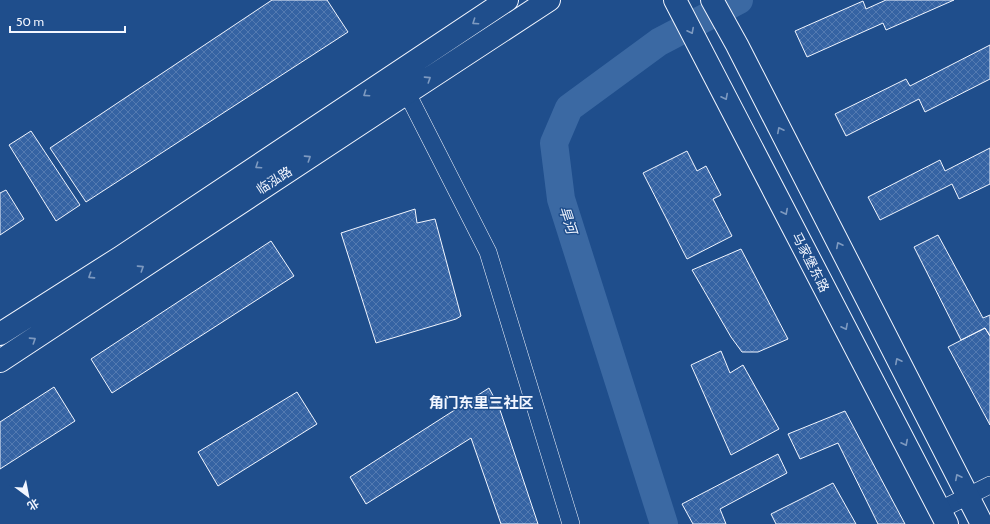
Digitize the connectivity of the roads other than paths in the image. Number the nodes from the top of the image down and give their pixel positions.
1 (507, 0) edge
2 (549, 0) edge
3 (675, 0) edge
4 (712, 0) edge
5 (407, 93) junction
6 (0, 334) edge
7 (0, 362) edge
8 (990, 485) edge
9 (968, 496) junction
10 (944, 517) edge
11 (571, 524) edge
12 (982, 524) edge

1 -> 6 main road, 临泓路
5 -> 2 main road, 临泓路
3 -> 10 main road, 马家堡东路
9 -> 4 main road
7 -> 5 main road, 临泓路
5 - 11 street
8 - 9 street
9 - 10 street
9 - 12 main road

